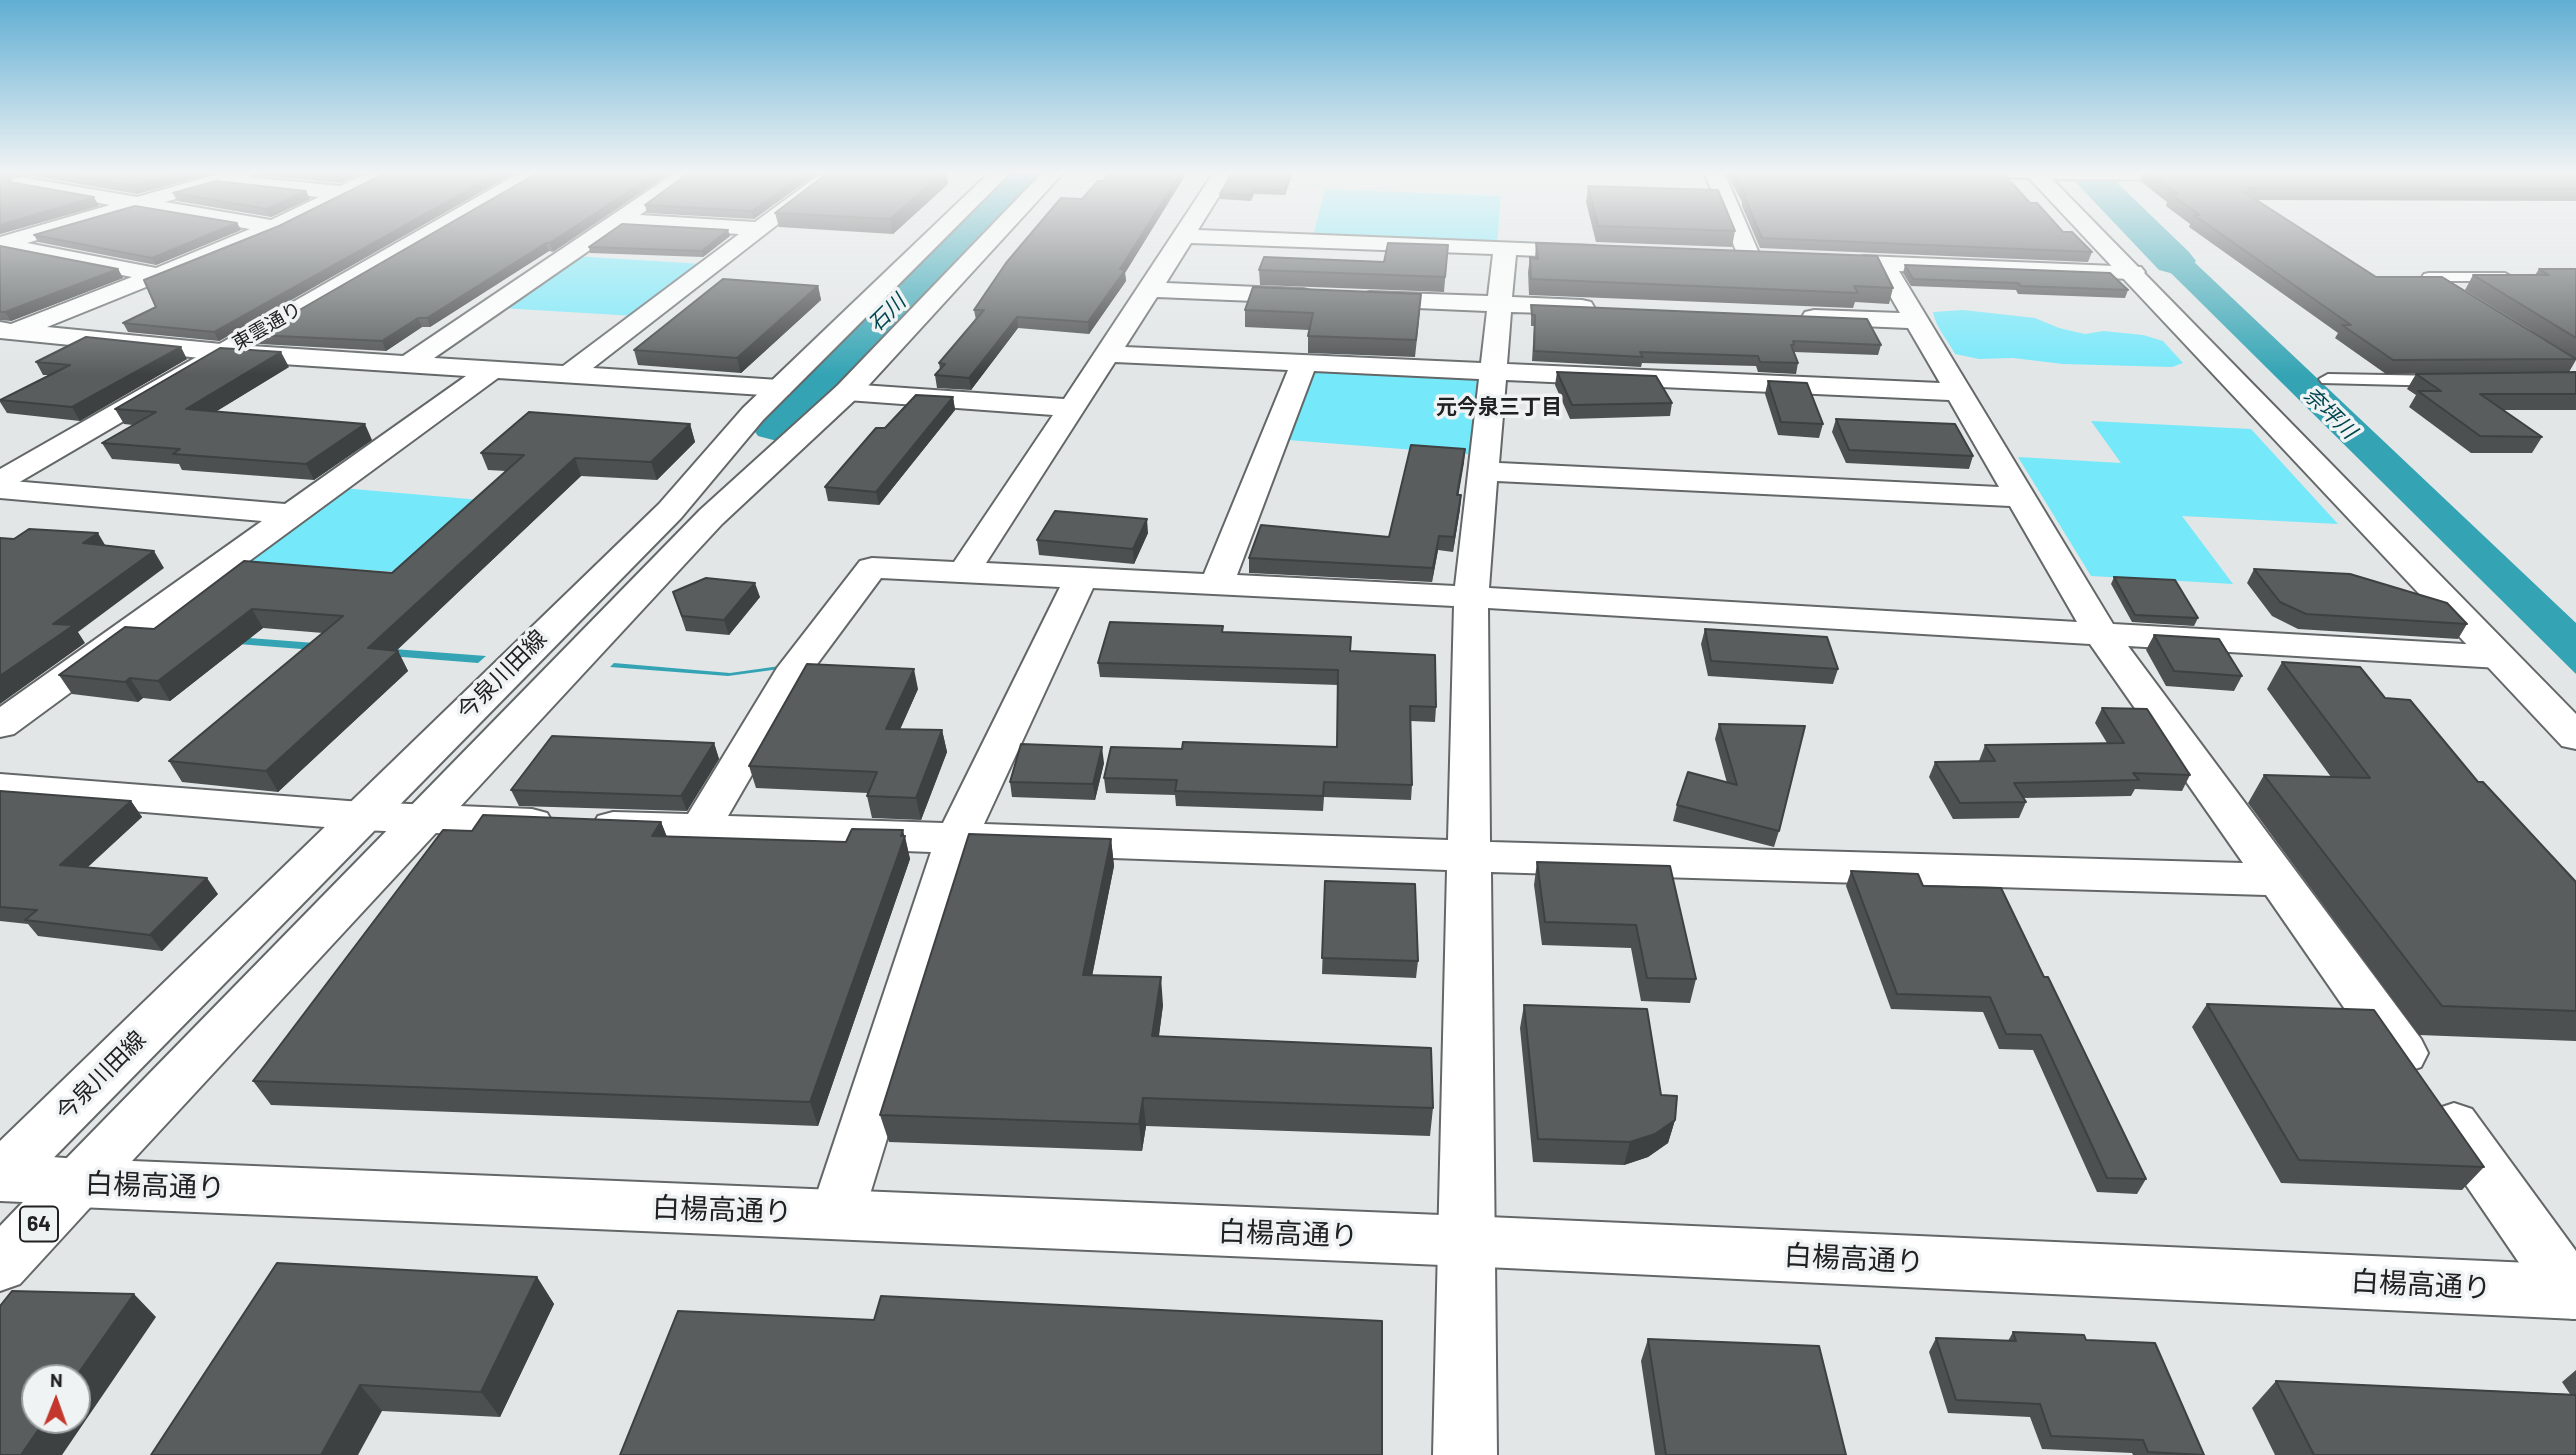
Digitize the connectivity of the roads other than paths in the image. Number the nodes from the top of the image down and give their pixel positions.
1 (243, 240) edge
2 (417, 240) edge
3 (589, 240) edge
4 (746, 240) edge
5 (931, 240) edge
6 (990, 240) edge
7 (1182, 240) edge
8 (1288, 240) edge
9 (1742, 240) edge
10 (2101, 240) edge
11 (0, 244) edge
12 (1505, 248) junction
13 (1614, 253) edge
14 (1723, 257) edge
15 (1750, 258) junction
16 (1777, 259) edge
17 (1843, 262) edge
18 (1883, 264) junction
19 (2133, 272) junction
20 (158, 275) junction
21 (2522, 277) edge
22 (1150, 290) junction
23 (1325, 297) edge
24 (1352, 298) edge
25 (2462, 298) edge
26 (1500, 304) junction
27 (1611, 309) edge
28 (1792, 316) edge
29 (1917, 321) junction
30 (4, 333) edge
31 (221, 352) junction
32 (1107, 354) junction
33 (1304, 363) junction
34 (408, 364) junction
35 (493, 369) junction
36 (1493, 371) junction
37 (569, 374) junction
38 (2328, 379) dead end
39 (2465, 381) edge
40 (779, 388) junction
41 (847, 392) junction
42 (1959, 392) junction
43 (1069, 408) junction
44 (1483, 471) junction
45 (0, 481) edge
46 (0, 489) edge
47 (2021, 497) junction
48 (291, 514) junction
49 (964, 572) junction
50 (1081, 578) junction
51 (1216, 585) junction
52 (1471, 597) junction
53 (2102, 635) junction
54 (2499, 657) junction
55 (0, 725) edge
56 (2576, 737) edge
57 (0, 787) edge
58 (361, 816) junction
59 (425, 819) junction
60 (699, 830) junction
61 (957, 838) junction
62 (1468, 856) junction
63 (2280, 880) junction
64 (0, 1177) edge
65 (78, 1183) junction
66 (837, 1214) junction
67 (1465, 1241) junction
68 (0, 1265) edge
69 (2574, 1292) edge
70 (1465, 1455) edge

1 - 20 street
2 - 31 street, 東雲通り
3 - 34 street
4 - 37 street
5 - 40 street, 今泉川田線
6 - 41 street, 今泉川田線
7 - 22 street
8 - 12 street
9 - 15 street
10 - 19 street
11 - 20 street
12 - 13 street
12 - 26 street
14 - 15 street
15 - 16 street
17 - 18 street
18 - 19 street
18 - 29 street
19 - 54 street
20 - 30 street
21 - 25 lane
22 - 23 street
22 - 32 street
24 - 26 street
26 - 27 street
26 - 36 street
28 - 29 street
29 - 42 street
30 - 31 street
31 - 34 street
31 - 45 street, 東雲通り
32 - 33 street
32 - 43 street
33 - 36 street
33 - 51 street
34 - 35 street
35 - 37 street
35 - 48 street
36 - 42 street
36 - 44 street
37 - 40 street
38 - 39 lane
40 - 41 street
40 - 58 street, 今泉川田線
41 - 43 street
41 - 59 street, 今泉川田線
42 - 47 street
43 - 49 street
44 - 47 street
44 - 52 street
46 - 48 street
47 - 53 street
48 - 55 street
49 - 50 street
49 - 60 street
50 - 51 street
50 - 61 street
51 - 52 street
52 - 53 street
52 - 62 street
53 - 54 street
53 - 63 street
54 - 56 street
57 - 58 street
58 - 59 street
58 - 64 street, 今泉川田線
59 - 60 street
59 - 65 street, 今泉川田線
60 - 61 street
61 - 62 street
61 - 66 street
62 - 63 street
62 - 67 street
63 - 69 street
64 - 65 street, 白楊高通り / 64
65 - 66 street, 白楊高通り
65 - 68 street, 64
66 - 67 street, 白楊高通り
67 - 69 street, 白楊高通り
67 - 70 street

